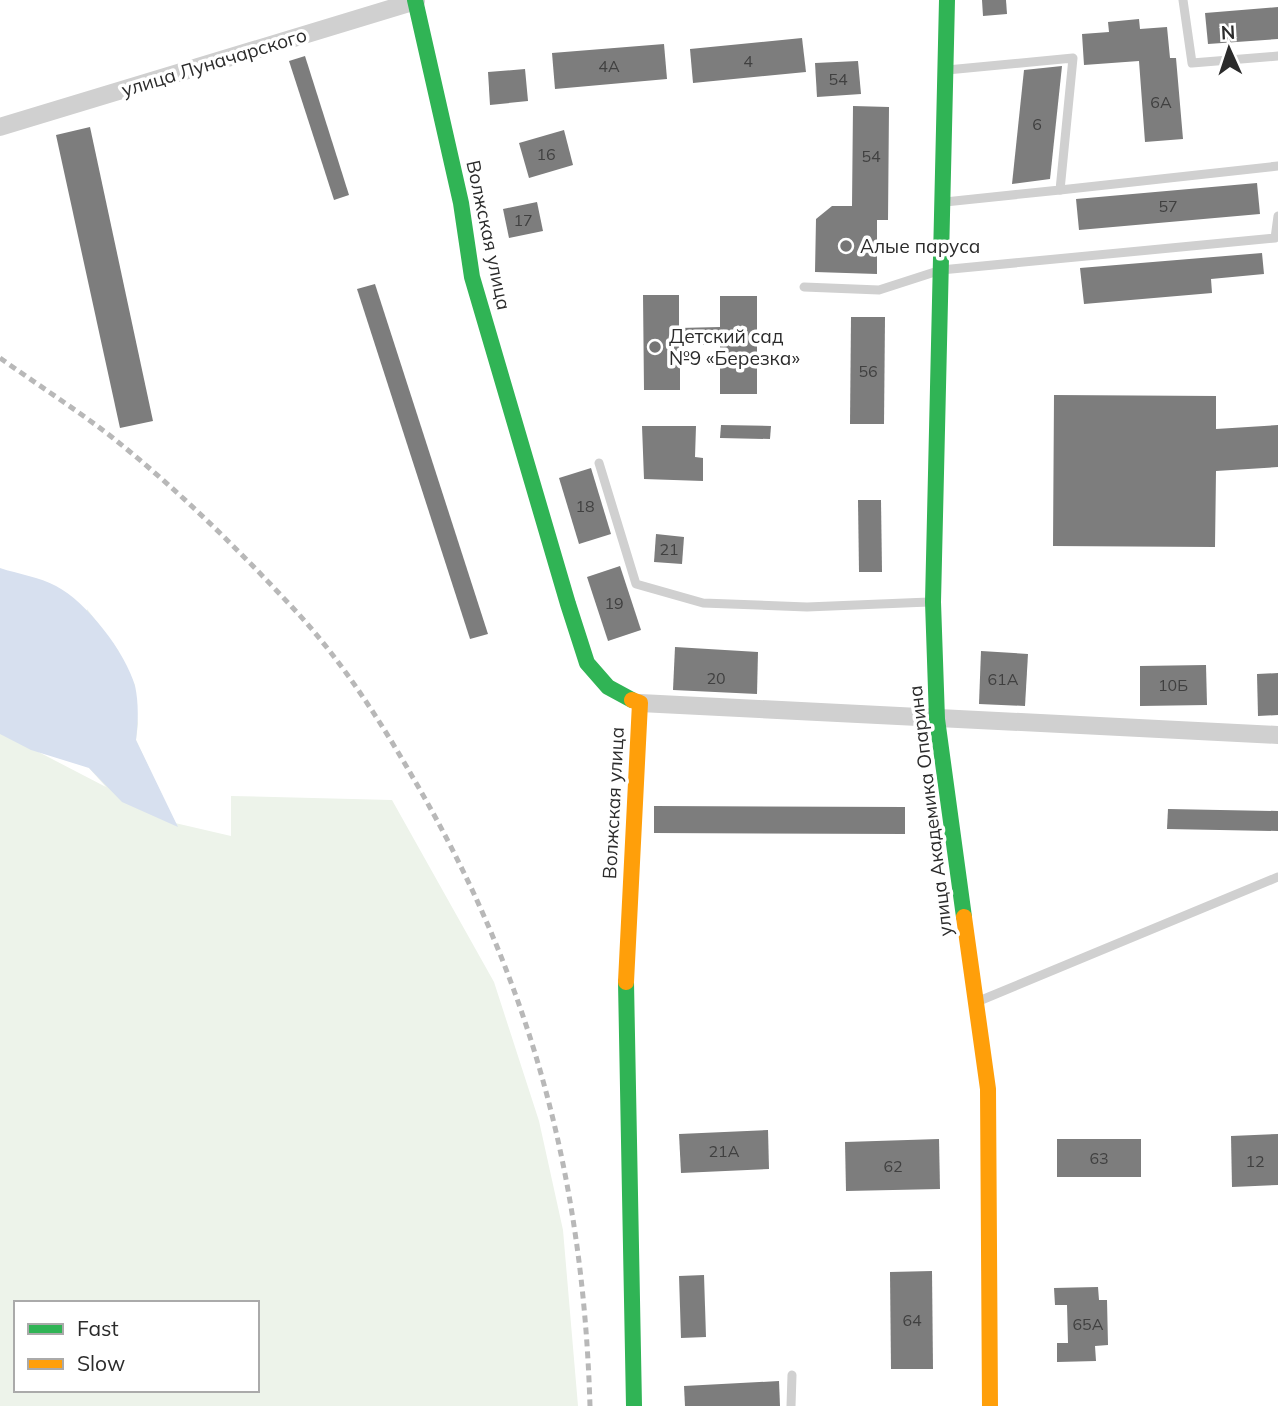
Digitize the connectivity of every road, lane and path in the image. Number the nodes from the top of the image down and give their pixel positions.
1 (420, 0) edge
2 (947, 0) edge
3 (1183, 0) edge
4 (1278, 56) edge
5 (946, 70) junction
6 (0, 127) edge
7 (1278, 166) edge
8 (1060, 190) junction
9 (943, 202) junction
10 (1278, 215) edge
11 (941, 270) junction
12 (804, 287) dead end
13 (599, 463) dead end
14 (933, 602) junction
15 (640, 703) junction
16 (937, 719) junction
17 (1278, 735) edge
18 (1278, 877) edge
19 (975, 1003) junction
20 (792, 1375) dead end
21 (634, 1406) edge
22 (791, 1406) edge
23 (989, 1406) edge

1 - 6 street, улица Луначарского
1 - 15 street, Волжская улица
2 - 5 street, улица Академика Опарина
3 - 4 lane
5 - 8 lane
5 - 9 street, улица Академика Опарина
7 - 8 lane
8 - 9 lane
9 - 11 street, улица Академика Опарина
10 - 11 lane
11 - 12 lane
11 - 14 street, улица Академика Опарина
13 - 14 lane
14 - 16 street, улица Академика Опарина
15 - 16 street
15 - 21 street, Волжская улица
16 - 17 street
16 - 19 street, улица Академика Опарина
18 - 19 lane
19 - 23 street, улица Академика Опарина
20 - 22 lane

